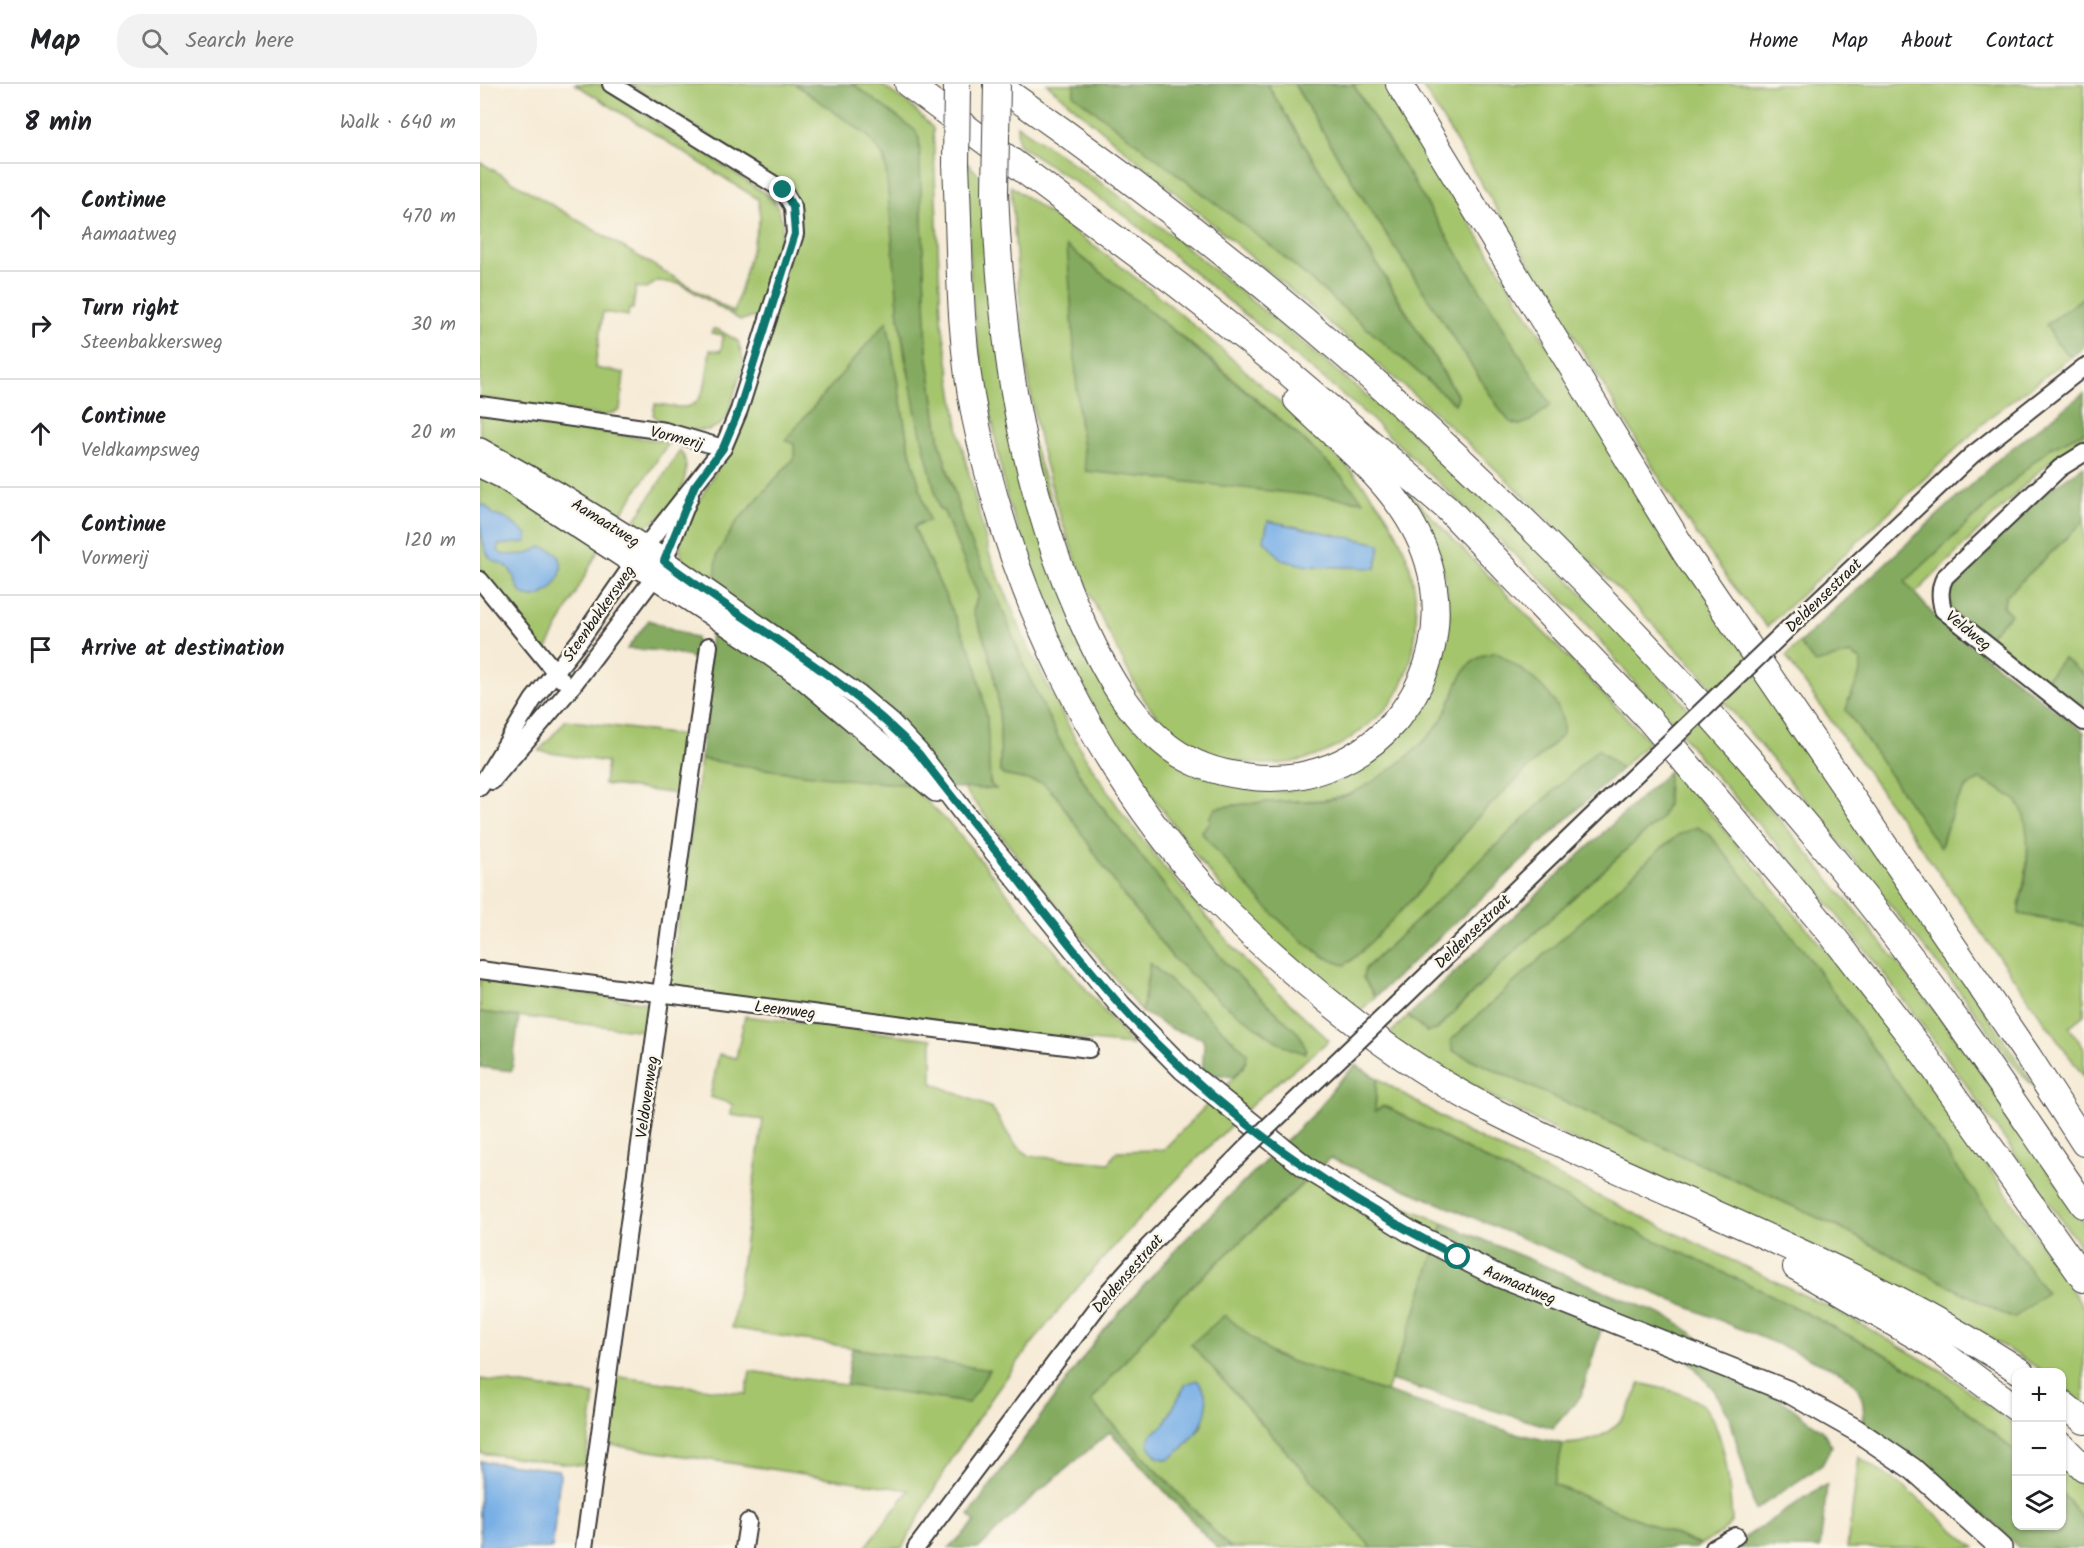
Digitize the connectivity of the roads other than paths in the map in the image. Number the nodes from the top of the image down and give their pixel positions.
1 (611, 84) edge
2 (908, 84) edge
3 (957, 84) edge
4 (997, 84) edge
5 (1400, 84) edge
6 (1178, 285) junction
7 (2084, 367) edge
8 (480, 405) edge
9 (723, 448) junction
10 (480, 449) edge
11 (2084, 453) edge
12 (480, 468) edge
13 (694, 487) junction
14 (645, 547) junction
15 (632, 565) junction
16 (658, 570) junction
17 (480, 580) edge
18 (710, 646) dead end
19 (556, 672) junction
20 (570, 688) junction
21 (2084, 722) edge
22 (480, 787) edge
23 (480, 795) edge
24 (480, 970) edge
25 (661, 993) junction
26 (1089, 1049) dead end
27 (2028, 1056) junction
28 (2084, 1113) edge
29 (2084, 1143) edge
30 (2084, 1205) edge
31 (1732, 1222) junction
32 (2084, 1280) edge
33 (2015, 1368) edge
34 (2012, 1405) edge
35 (2066, 1407) edge
36 (2084, 1422) edge
37 (2066, 1451) edge
38 (2084, 1468) edge
39 (748, 1522) dead end
40 (1736, 1536) dead end
41 (584, 1548) edge
42 (744, 1548) edge
43 (916, 1548) edge
44 (1714, 1548) edge
45 (2001, 1548) edge

1 - 9 street, Vormerij
2 - 6 highway
3 - 31 highway, bridge
4 - 6 highway, bridge
4 - 30 highway
5 - 27 highway
6 - 32 highway
7 - 43 street, Deldensestraat, bridge
8 - 9 street, Vormerij
9 - 13 street
10 - 14 main road, Aamaatweg
11 - 21 street, Veldweg
12 - 15 main road, Aamaatweg
13 - 14 street, Steenbakkersweg
13 - 16 street, Steenbakkersweg
14 - 15 street, Steenbakkersweg
14 - 16 main road, Aamaatweg
15 - 16 main road, Aamaatweg
15 - 19 street, Steenbakkersweg
16 - 20 street, Steenbakkersweg
16 - 45 main road, Aamaatweg
17 - 19 street
18 - 25 street, Veldovenweg
19 - 20 street
19 - 22 street, Steenbakkersweg
20 - 23 street, Steenbakkersweg
24 - 25 street, Leemweg
25 - 26 street, Leemweg
25 - 41 street, Veldovenweg
27 - 28 highway
27 - 29 highway
31 - 33 highway
31 - 34 highway
35 - 36 highway
37 - 38 highway
39 - 42 street
40 - 44 street

